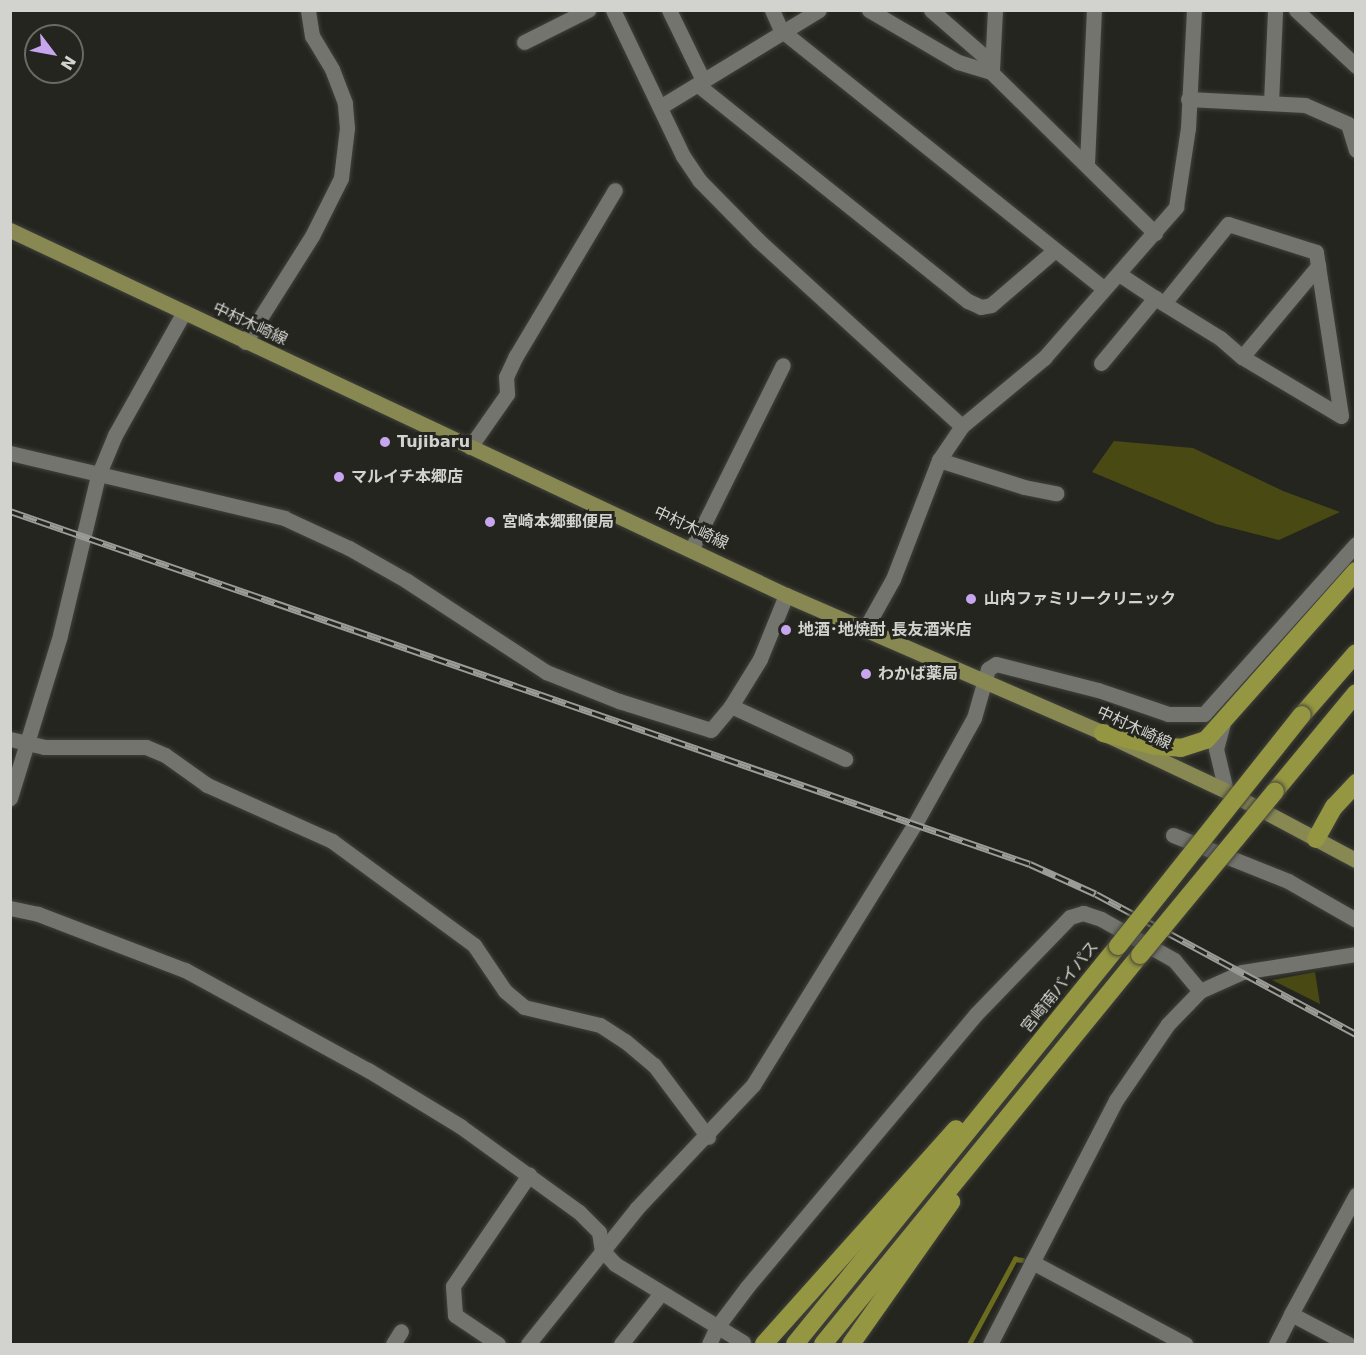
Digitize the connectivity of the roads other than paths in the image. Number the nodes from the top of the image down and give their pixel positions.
1 (308, 10) edge
2 (588, 10) edge
3 (613, 10) edge
4 (669, 10) edge
5 (772, 10) edge
6 (819, 10) edge
7 (869, 10) edge
8 (931, 10) edge
9 (995, 10) edge
10 (1094, 10) edge
11 (1194, 10) edge
12 (1275, 10) edge
13 (1296, 10) edge
14 (781, 30) junction
15 (524, 42) dead end
16 (1356, 66) edge
17 (992, 68) junction
18 (700, 82) junction
19 (1188, 99) junction
20 (1271, 103) junction
21 (660, 107) junction
22 (1352, 118) edge
23 (1356, 150) edge
24 (1087, 163) junction
25 (615, 190) dead end
26 (10, 230) edge
27 (1155, 233) junction
28 (1055, 250) junction
29 (1318, 266) junction
30 (1119, 274) junction
31 (1103, 288) junction
32 (1159, 301) junction
33 (184, 312) junction
34 (245, 342) junction
35 (1242, 357) junction
36 (1101, 363) dead end
37 (783, 365) dead end
38 (962, 426) junction
39 (470, 447) junction
40 (10, 453) edge
41 (939, 460) junction
42 (98, 476) junction
43 (1056, 493) dead end
44 (1356, 544) edge
45 (692, 548) junction
46 (1356, 571) edge
47 (786, 595) junction
48 (865, 629) junction
49 (1356, 653) edge
50 (985, 683) junction
51 (1356, 693) edge
52 (731, 706) junction
53 (1223, 723) junction
54 (1103, 733) junction
55 (10, 739) edge
56 (28, 745) junction
57 (844, 759) dead end
58 (1356, 783) edge
59 (1226, 791) junction
60 (10, 798) edge
61 (1173, 835) dead end
62 (1316, 839) junction
63 (1356, 860) edge
64 (10, 908) edge
65 (1356, 921) edge
66 (1356, 954) edge
67 (1200, 991) junction
68 (1035, 1048) junction
69 (1002, 1125) junction
70 (708, 1137) junction
71 (528, 1175) junction
72 (1356, 1195) edge
73 (602, 1250) junction
74 (1032, 1262) junction
75 (660, 1293) junction
76 (1291, 1314) junction
77 (717, 1327) junction
78 (401, 1331) dead end
79 (743, 1342) dead end
80 (393, 1344) edge
81 (498, 1344) edge
82 (528, 1344) edge
83 (621, 1344) edge
84 (709, 1344) edge
85 (764, 1344) edge
86 (795, 1344) edge
87 (823, 1344) edge
88 (851, 1344) edge
89 (990, 1344) edge
90 (1185, 1344) edge
91 (1276, 1344) edge
92 (1348, 1344) edge

1 - 34 street
2 - 15 street
3 - 21 street
4 - 18 street
5 - 14 street
6 - 14 street
7 - 17 street
8 - 17 street
9 - 17 street
10 - 24 street
11 - 19 street
12 - 20 street
13 - 16 street
14 - 18 street
14 - 28 street
17 - 24 street
18 - 21 street
18 - 28 street
19 - 20 street
19 - 27 street
20 - 22 street
21 - 38 street
22 - 23 street
24 - 27 street
25 - 39 street
26 - 33 main road, 中村木崎線
27 - 30 street
28 - 31 street
29 - 32 street
29 - 35 street
29 - 35 street
30 - 31 street
30 - 32 street
31 - 38 street
32 - 35 street
32 - 36 street
33 - 34 main road, 中村木崎線
33 - 42 street
34 - 39 main road, 中村木崎線
37 - 45 street
38 - 41 street
39 - 45 main road, 中村木崎線
40 - 42 street
41 - 43 street
41 - 48 street
42 - 52 street
42 - 56 street
44 - 50 street
45 - 47 main road, 中村木崎線
46 - 53 highway
47 - 48 main road, 中村木崎線
47 - 52 street
48 - 50 main road, 中村木崎線
49 - 68 highway, 宮崎南バイパス, bridge
50 - 54 main road, 中村木崎線
50 - 70 street
51 - 69 highway, bridge
52 - 57 street
53 - 54 highway
53 - 59 street
54 - 59 main road, 中村木崎線
55 - 56 street
56 - 60 street
56 - 70 street
58 - 62 highway
59 - 62 main road, 中村木崎線
61 - 65 street
62 - 63 main road, 中村木崎線
64 - 71 street
66 - 67 street
67 - 74 street
67 - 77 street
68 - 85 highway
68 - 86 highway, 宮崎南バイパス
69 - 87 highway
69 - 88 highway
70 - 73 street
71 - 73 street
71 - 81 street
72 - 76 street
73 - 75 street
73 - 82 street
74 - 89 street
74 - 90 street
75 - 77 street
75 - 83 street
76 - 91 street
76 - 92 street
77 - 79 street
77 - 84 street
78 - 80 street

